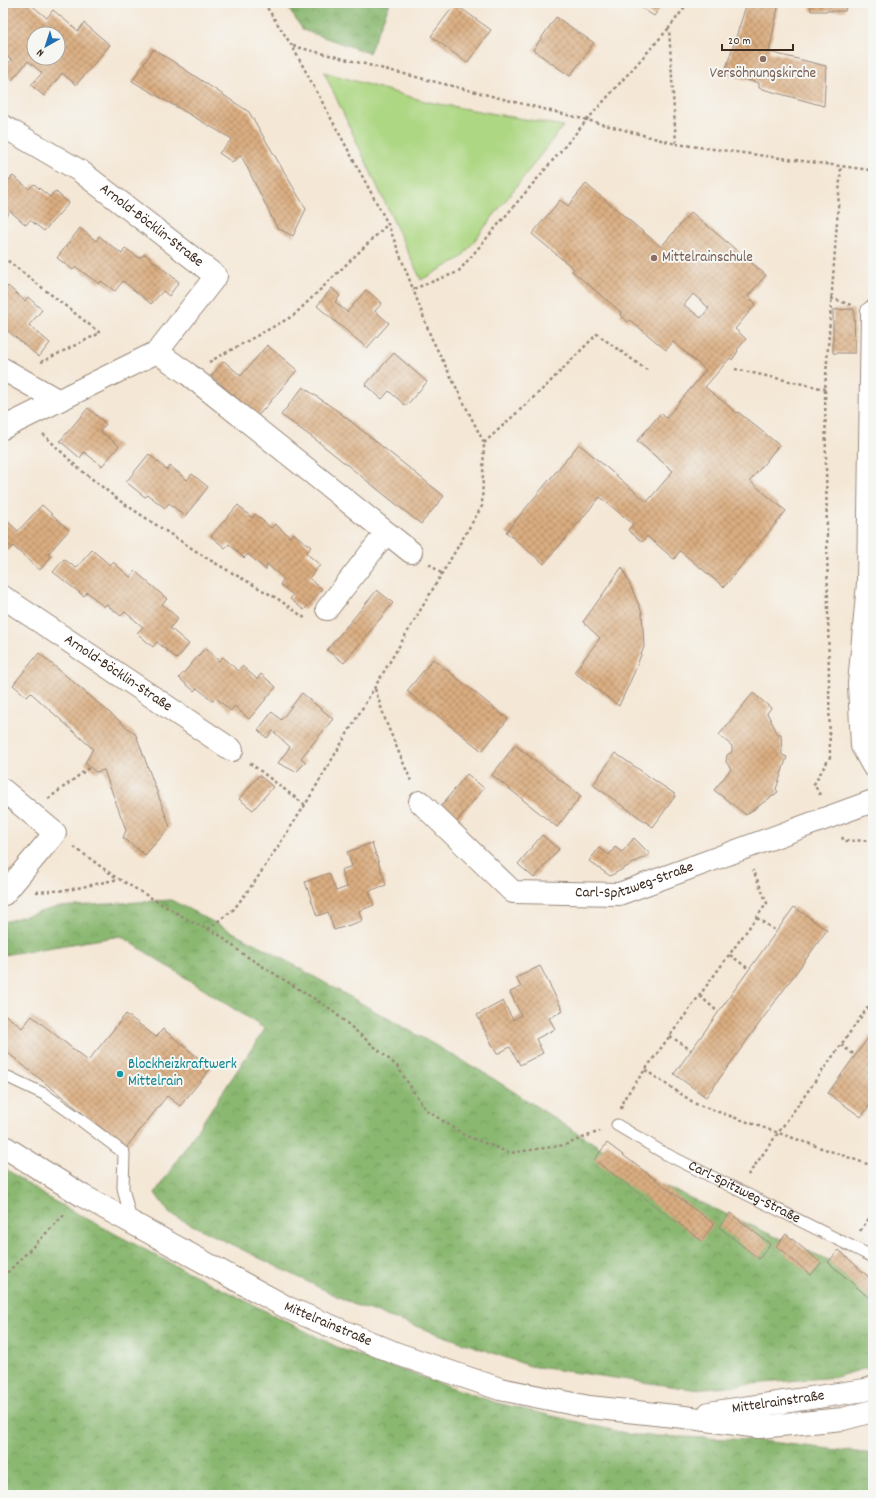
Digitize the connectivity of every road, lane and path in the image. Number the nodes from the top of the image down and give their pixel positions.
1 (264, 3) edge
2 (688, 3) edge
3 (668, 28) junction
4 (292, 46) junction
5 (587, 120) junction
6 (3, 126) edge
7 (676, 144) junction
8 (841, 166) junction
9 (873, 172) edge
10 (388, 224) junction
11 (3, 257) edge
12 (413, 289) junction
13 (872, 312) dead end
14 (157, 352) junction
15 (735, 369) dead end
16 (647, 370) dead end
17 (10, 372) edge
18 (188, 374) junction
19 (825, 389) junction
20 (58, 400) junction
21 (25, 418) junction
22 (3, 428) edge
23 (484, 443) junction
24 (386, 533) junction
25 (412, 552) dead end
26 (870, 574) edge
27 (3, 597) edge
28 (327, 609) dead end
29 (308, 621) dead end
30 (375, 688) junction
31 (232, 750) joint
32 (873, 766) edge
33 (90, 767) dead end
34 (3, 790) edge
35 (873, 801) edge
36 (420, 802) joint
37 (305, 805) junction
38 (31, 813) junction
39 (833, 816) junction
40 (55, 833) junction
41 (743, 848) junction
42 (119, 879) junction
43 (4, 894) edge
44 (757, 918) junction
45 (208, 929) junction
46 (776, 932) dead end
47 (730, 955) junction
48 (749, 969) dead end
49 (700, 996) junction
50 (873, 1000) edge
51 (869, 1006) junction
52 (873, 1009) edge
53 (718, 1012) dead end
54 (670, 1036) junction
55 (841, 1045) junction
56 (691, 1050) dead end
57 (856, 1055) dead end
58 (645, 1070) junction
59 (3, 1079) edge
60 (617, 1125) junction
61 (779, 1132) junction
62 (3, 1146) edge
63 (873, 1166) edge
64 (738, 1190) junction
65 (83, 1196) junction
66 (131, 1222) junction
67 (873, 1257) edge
68 (3, 1277) edge
69 (873, 1388) edge
70 (873, 1411) edge
71 (684, 1417) junction

1 - 4 path
2 - 3 path
3 - 5 path
3 - 7 path
4 - 5 path
4 - 10 path
5 - 7 path
5 - 12 path
6 - 14 street, Arnold-Böcklin-Straße
7 - 8 path
8 - 9 path
8 - 19 path
10 - 12 path
10 - 18 path
11 - 17 path
12 - 23 path
13 - 26 street
14 - 18 street
14 - 20 street, Arnold-Böcklin-Straße
15 - 19 path
16 - 23 path
17 - 20 street
18 - 24 street
19 - 39 path
20 - 21 street, Arnold-Böcklin-Straße
21 - 22 street, Arnold-Böcklin-Straße
21 - 29 path
23 - 30 path
24 - 25 street
24 - 28 street
26 - 32 street
27 - 31 street, Arnold-Böcklin-Straße
30 - 36 path
30 - 37 path
31 - 37 path
33 - 38 path
34 - 38 street
35 - 39 street, Carl-Spitzweg-Straße
36 - 41 street, Carl-Spitzweg-Straße
37 - 45 path
38 - 40 street
39 - 41 street, Carl-Spitzweg-Straße
40 - 42 path
40 - 43 street
41 - 44 path
42 - 43 path
42 - 45 path
44 - 46 path
44 - 47 path
45 - 60 path
47 - 48 path
47 - 49 path
49 - 53 path
49 - 54 path
50 - 51 path
51 - 52 path
51 - 55 path
54 - 56 path
54 - 58 path
55 - 57 path
55 - 61 path
58 - 60 path
58 - 61 path
59 - 66 lane
60 - 64 lane, Carl-Spitzweg-Straße
61 - 63 path
61 - 64 path
62 - 65 street, Mittelrainstraße
64 - 67 lane, Carl-Spitzweg-Straße
65 - 66 street, Mittelrainstraße
65 - 68 path
66 - 71 street, Mittelrainstraße
69 - 71 street, Mittelrainstraße
70 - 71 street, Mittelrainstraße

